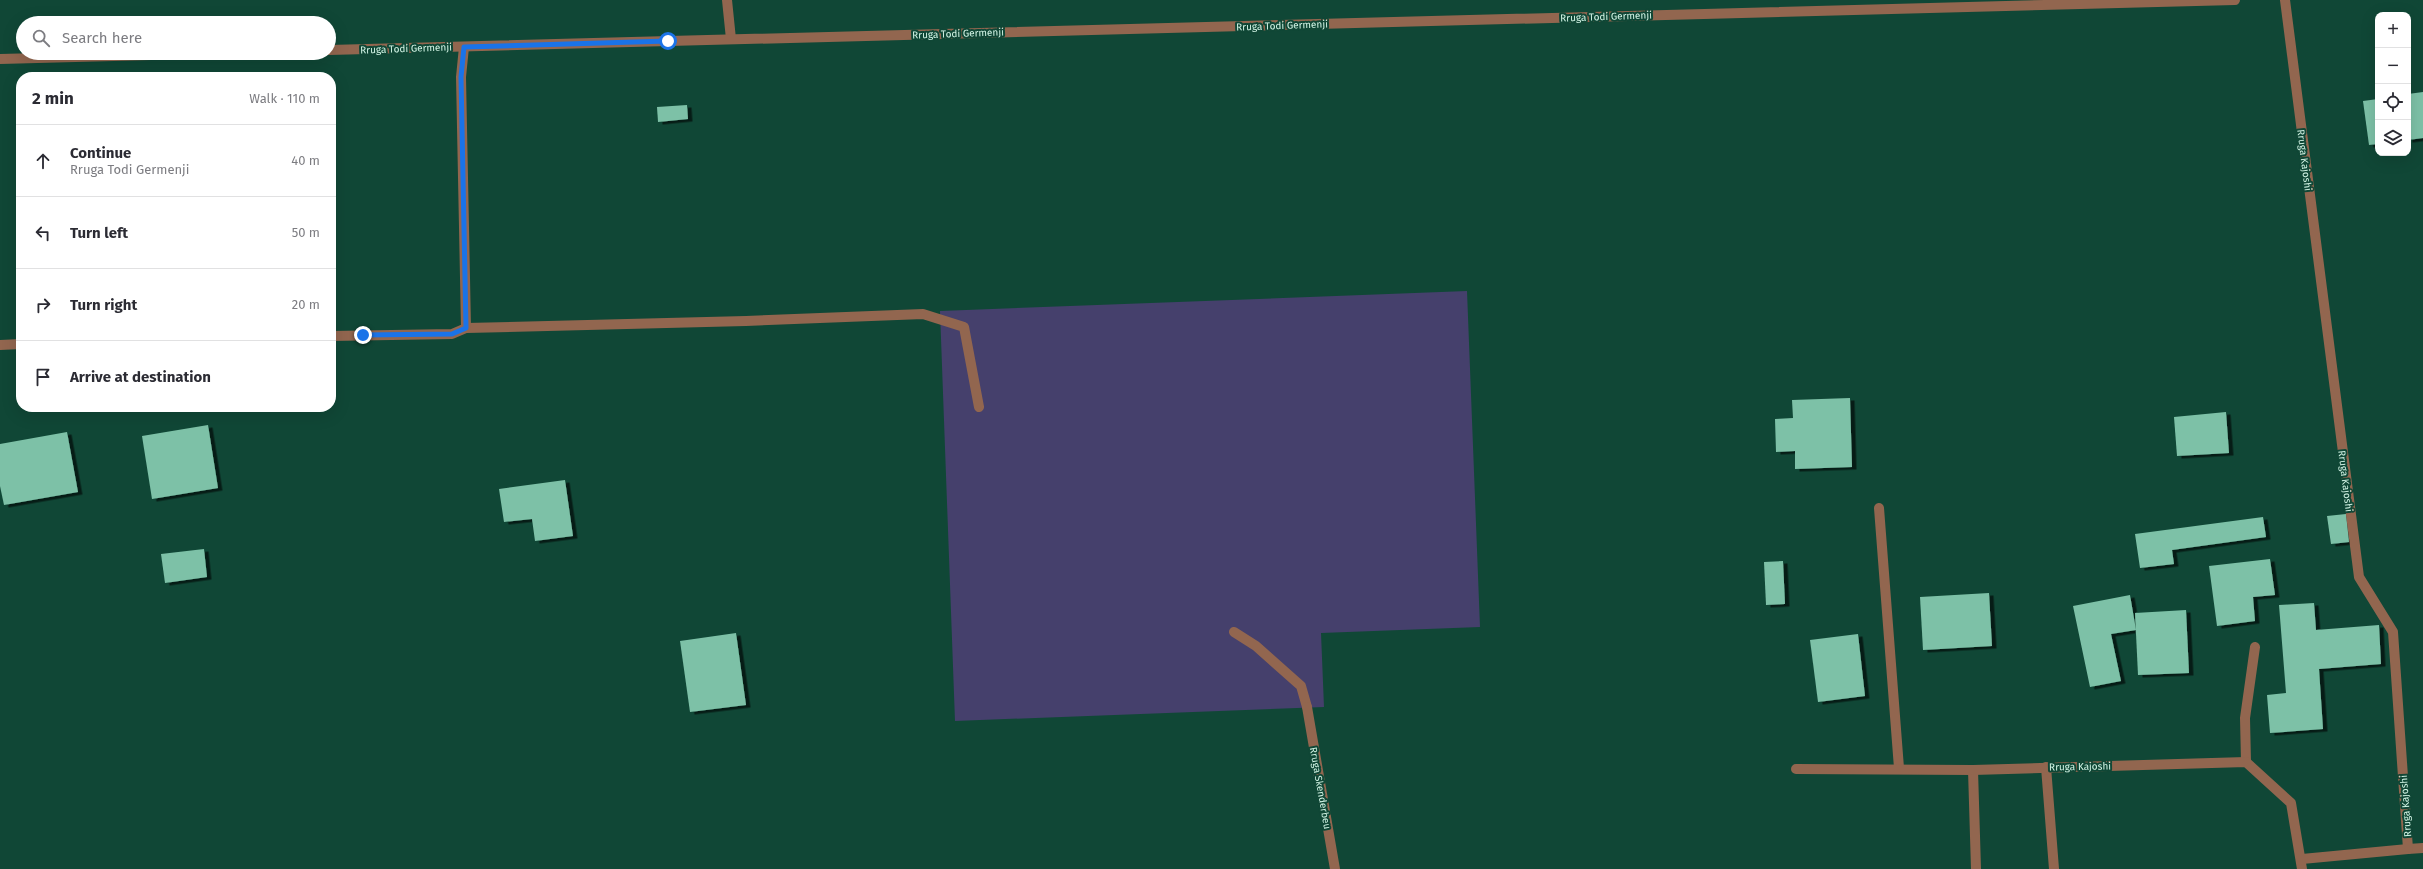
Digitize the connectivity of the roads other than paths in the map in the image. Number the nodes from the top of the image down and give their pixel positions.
1 (727, 0) edge
2 (2235, 0) edge
3 (2285, 0) edge
4 (2029, 3) edge
5 (731, 39) junction
6 (464, 47) junction
7 (336, 50) edge
8 (0, 59) edge
9 (16, 59) edge
10 (466, 328) junction
11 (336, 336) edge
12 (16, 344) edge
13 (0, 345) edge
14 (979, 407) dead end
15 (1879, 508) dead end
16 (1234, 632) dead end
17 (2255, 648) dead end
18 (2246, 762) junction
19 (2046, 767) junction
20 (1899, 768) junction
21 (1796, 769) dead end
22 (1973, 770) junction
23 (2423, 848) edge
24 (2408, 849) junction
25 (2302, 864) edge
26 (1335, 869) edge
27 (1976, 869) edge
28 (2054, 869) edge

1 - 5 street
2 - 4 street, Rruga Todi Germenji
3 - 24 street, Rruga Kajoshi
4 - 5 street, Rruga Todi Germenji
5 - 6 street, Rruga Todi Germenji
6 - 7 street, Rruga Todi Germenji
6 - 10 street
8 - 9 street
10 - 11 street
10 - 14 street
12 - 13 street
15 - 20 street
16 - 26 street, Rruga Skenderbeu
17 - 18 street
18 - 19 street, Rruga Kajoshi
18 - 25 street, Rruga Kajoshi
19 - 22 street, Rruga Kajoshi
19 - 28 street
20 - 21 street, Rruga Kajoshi
20 - 22 street, Rruga Kajoshi
22 - 27 street
23 - 24 street
24 - 25 street, Rruga Kajoshi

